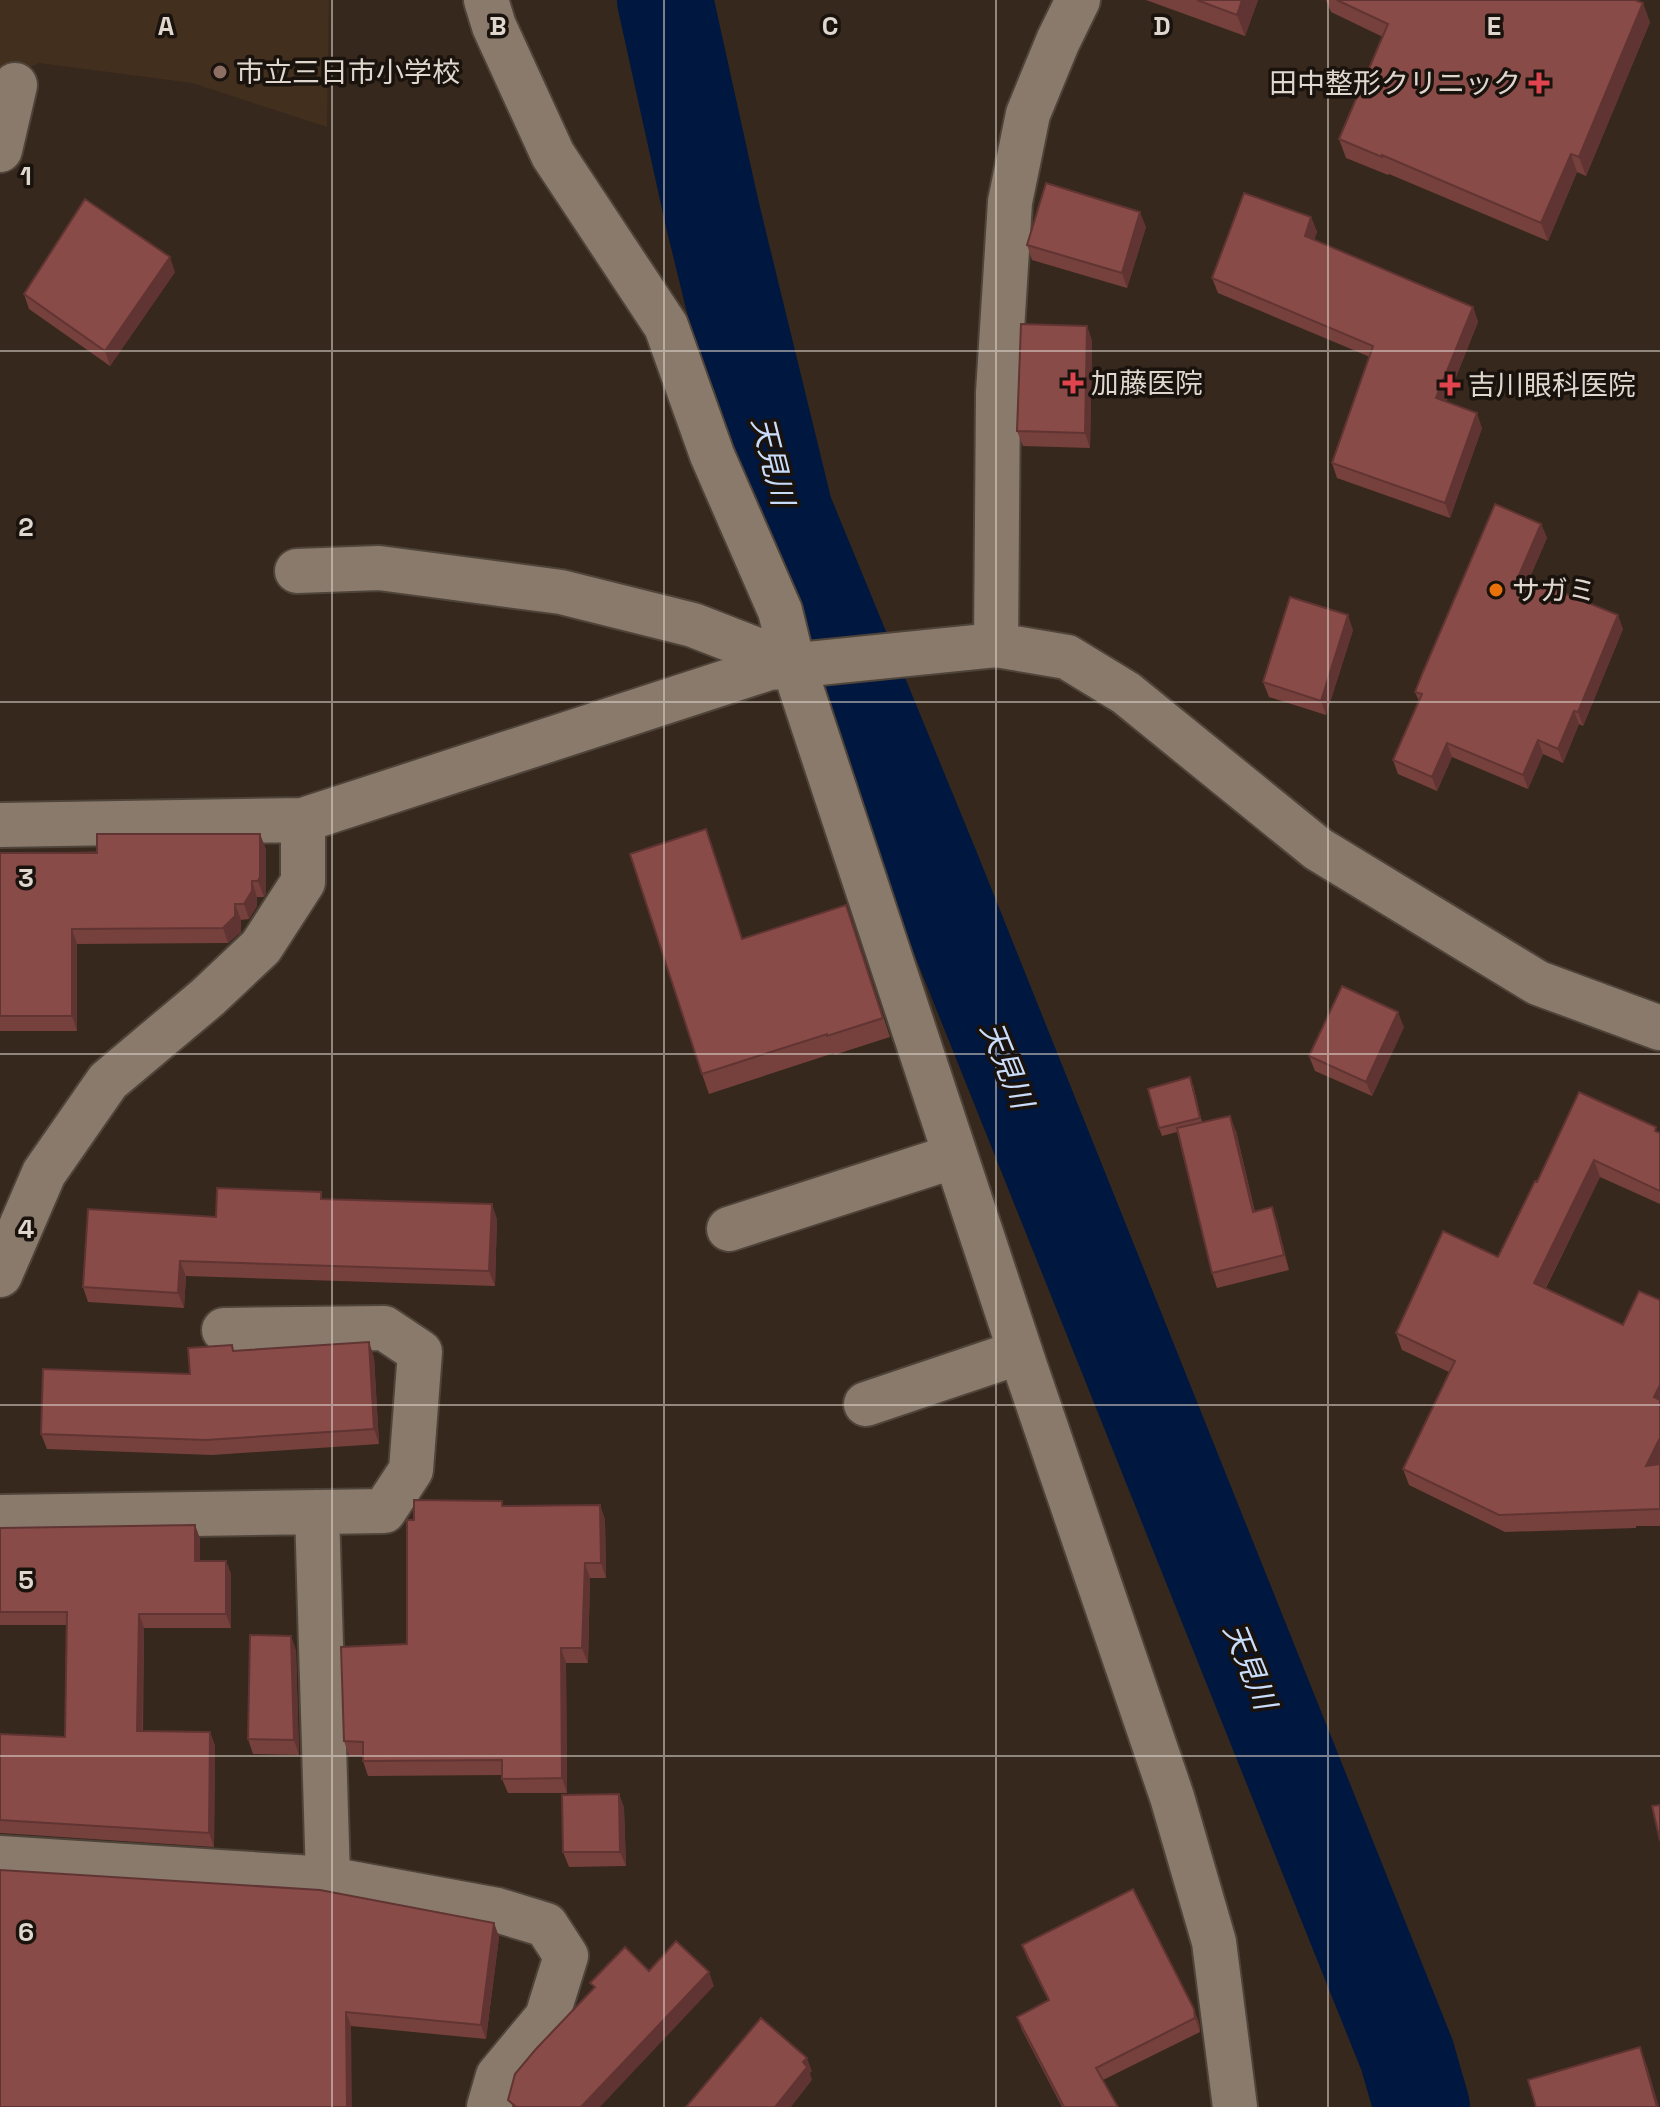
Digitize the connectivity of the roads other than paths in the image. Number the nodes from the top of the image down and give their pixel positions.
1 (486, 0) edge
2 (1078, 0) edge
3 (15, 85) dead end
4 (0, 150) edge
5 (297, 571) dead end
6 (996, 645) junction
7 (802, 664) junction
8 (303, 820) junction
9 (1, 821) edge
10 (1660, 1028) edge
11 (955, 1156) junction
12 (729, 1229) dead end
13 (0, 1275) edge
14 (224, 1330) dead end
15 (1020, 1352) junction
16 (866, 1404) dead end
17 (317, 1512) junction
18 (0, 1517) edge
19 (0, 1858) edge
20 (328, 1879) junction
21 (1225, 2097) edge
22 (489, 2107) edge

1 - 7 street
2 - 6 street
3 - 4 street
5 - 7 street
6 - 7 street
6 - 10 street
7 - 8 street
7 - 11 street
8 - 9 street
8 - 13 street
11 - 12 street
11 - 15 street
14 - 17 street
15 - 16 street
15 - 21 street
17 - 18 street
17 - 20 street
19 - 20 street
20 - 22 street

